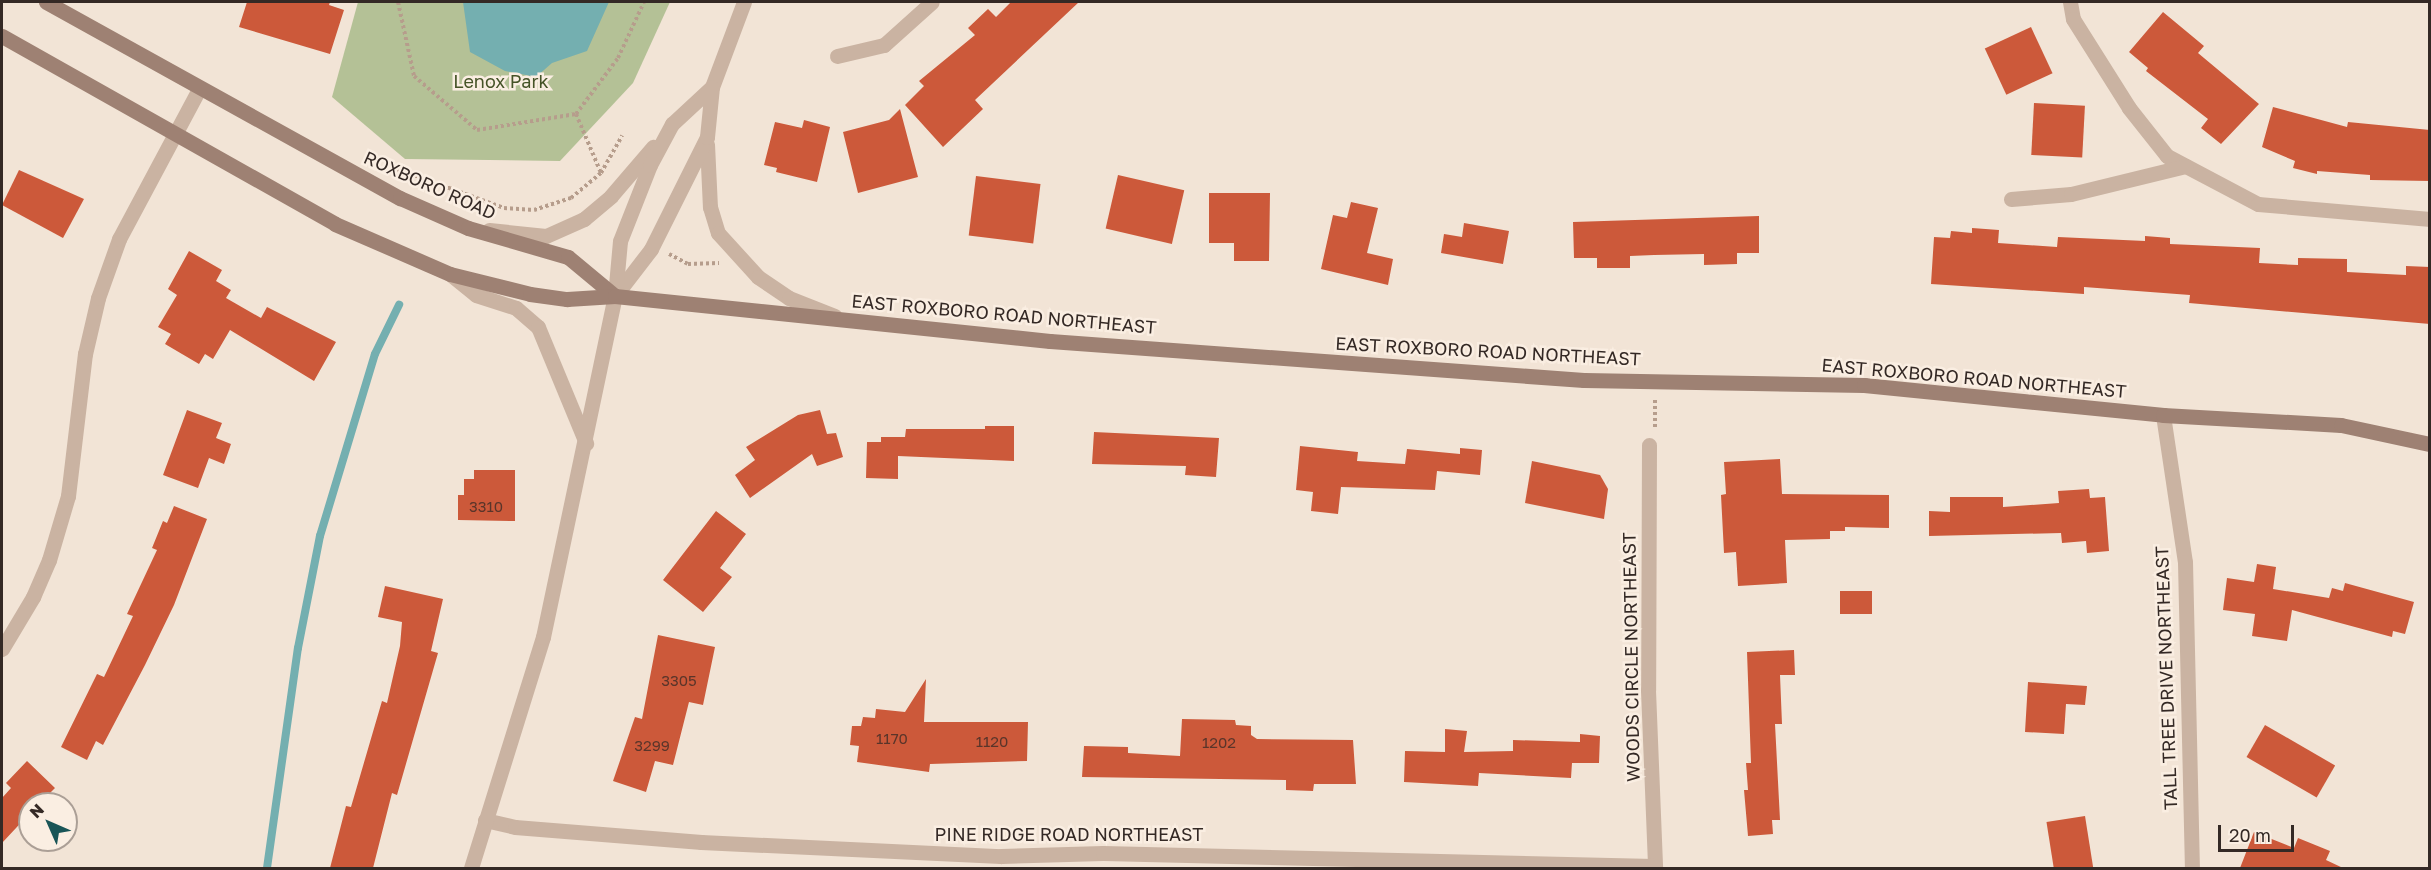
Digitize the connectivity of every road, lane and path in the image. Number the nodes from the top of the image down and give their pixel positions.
1 (46, 2) edge
2 (398, 2) edge
3 (644, 2) edge
4 (744, 2) edge
5 (932, 2) edge
6 (2070, 2) edge
7 (2, 36) edge
8 (837, 56) dead end
9 (712, 87) junction
10 (199, 89) junction
11 (576, 114) junction
12 (672, 124) junction
13 (173, 135) junction
14 (622, 136) dead end
15 (707, 136) junction
16 (381, 164) dead end
17 (2186, 166) junction
18 (600, 173) junction
19 (2011, 199) dead end
20 (2430, 219) edge
21 (468, 228) junction
22 (663, 251) dead end
23 (722, 262) dead end
24 (450, 274) junction
25 (615, 296) junction
26 (840, 319) junction
27 (1654, 396) dead end
28 (2163, 415) junction
29 (586, 442) junction
30 (2430, 444) edge
31 (1649, 445) joint
32 (2, 649) edge
33 (485, 820) junction
34 (1655, 867) edge
35 (471, 868) edge
36 (2192, 868) edge

1 - 10 main road, ROXBORO ROAD
2 - 11 path
3 - 11 path
4 - 9 street
5 - 8 street
6 - 17 street
7 - 13 main road
9 - 12 street
9 - 15 street
10 - 13 street
10 - 21 main road, ROXBORO ROAD
11 - 18 path
12 - 21 street
12 - 25 street
13 - 24 main road
13 - 32 street
14 - 18 path
15 - 25 street
15 - 26 street
16 - 18 path
17 - 19 street
17 - 20 street
21 - 25 main road, ROXBORO ROAD
22 - 23 path
24 - 25 main road
24 - 29 street
25 - 26 main road, EAST ROXBORO ROAD NORTHEAST
25 - 29 street
26 - 28 main road, EAST ROXBORO ROAD NORTHEAST
27 - 31 path
28 - 30 main road, EAST ROXBORO ROAD NORTHEAST
28 - 36 street, TALL TREE DRIVE NORTHEAST
29 - 33 street
31 - 34 street, WOODS CIRCLE NORTHEAST
33 - 34 street, PINE RIDGE ROAD NORTHEAST
33 - 35 street

